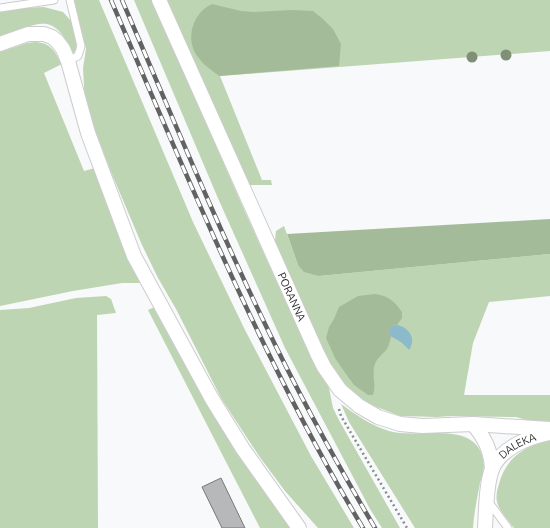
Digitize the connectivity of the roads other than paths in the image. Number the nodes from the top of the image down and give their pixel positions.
1 (54, 0) edge
2 (70, 0) edge
3 (159, 0) edge
4 (0, 8) edge
5 (0, 44) edge
6 (68, 61) junction
7 (474, 424) junction
8 (550, 428) edge
9 (550, 433) edge
10 (492, 468) junction
11 (487, 499) junction
12 (299, 528) edge
13 (484, 528) edge
14 (508, 528) edge

1 - 4 lane
2 - 6 lane
3 - 7 street, PORANNA
5 - 6 street
6 - 12 street
7 - 8 street, PORANNA
7 - 10 street, DALEKA
9 - 10 street, DALEKA
10 - 11 street, DALEKA
11 - 13 street, DALEKA
11 - 14 lane

